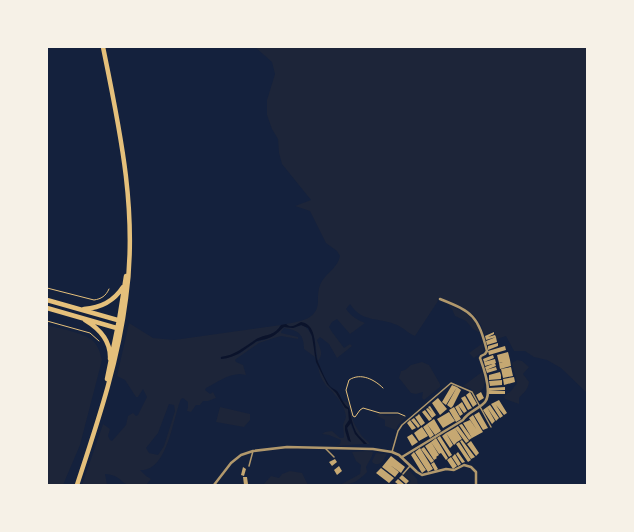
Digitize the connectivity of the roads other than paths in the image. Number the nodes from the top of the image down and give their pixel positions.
1 (102, 47) edge
2 (124, 286) junction
3 (440, 299) dead end
4 (47, 300) edge
5 (47, 308) edge
6 (78, 308) junction
7 (76, 316) junction
8 (121, 321) junction
9 (120, 328) junction
10 (109, 373) junction
11 (480, 406) junction
12 (491, 427) dead end
13 (326, 448) junction
14 (253, 451) junction
15 (392, 452) junction
16 (334, 457) dead end
17 (402, 457) junction
18 (410, 465) junction
19 (248, 466) dead end
20 (403, 474) dead end
21 (76, 485) edge
22 (214, 485) edge
23 (476, 485) edge

1 - 2 main road
1 - 8 main road
2 - 6 main road
2 - 8 main road
3 - 11 street
4 - 6 main road
5 - 7 main road
6 - 8 main road
7 - 9 main road
7 - 10 main road
8 - 9 main road
9 - 10 main road
9 - 21 main road
10 - 21 main road
11 - 12 lane
11 - 15 lane
11 - 17 street
13 - 14 street
13 - 15 street
13 - 16 lane
14 - 19 lane
14 - 22 street
15 - 17 street
17 - 18 street
18 - 20 lane
18 - 23 street

